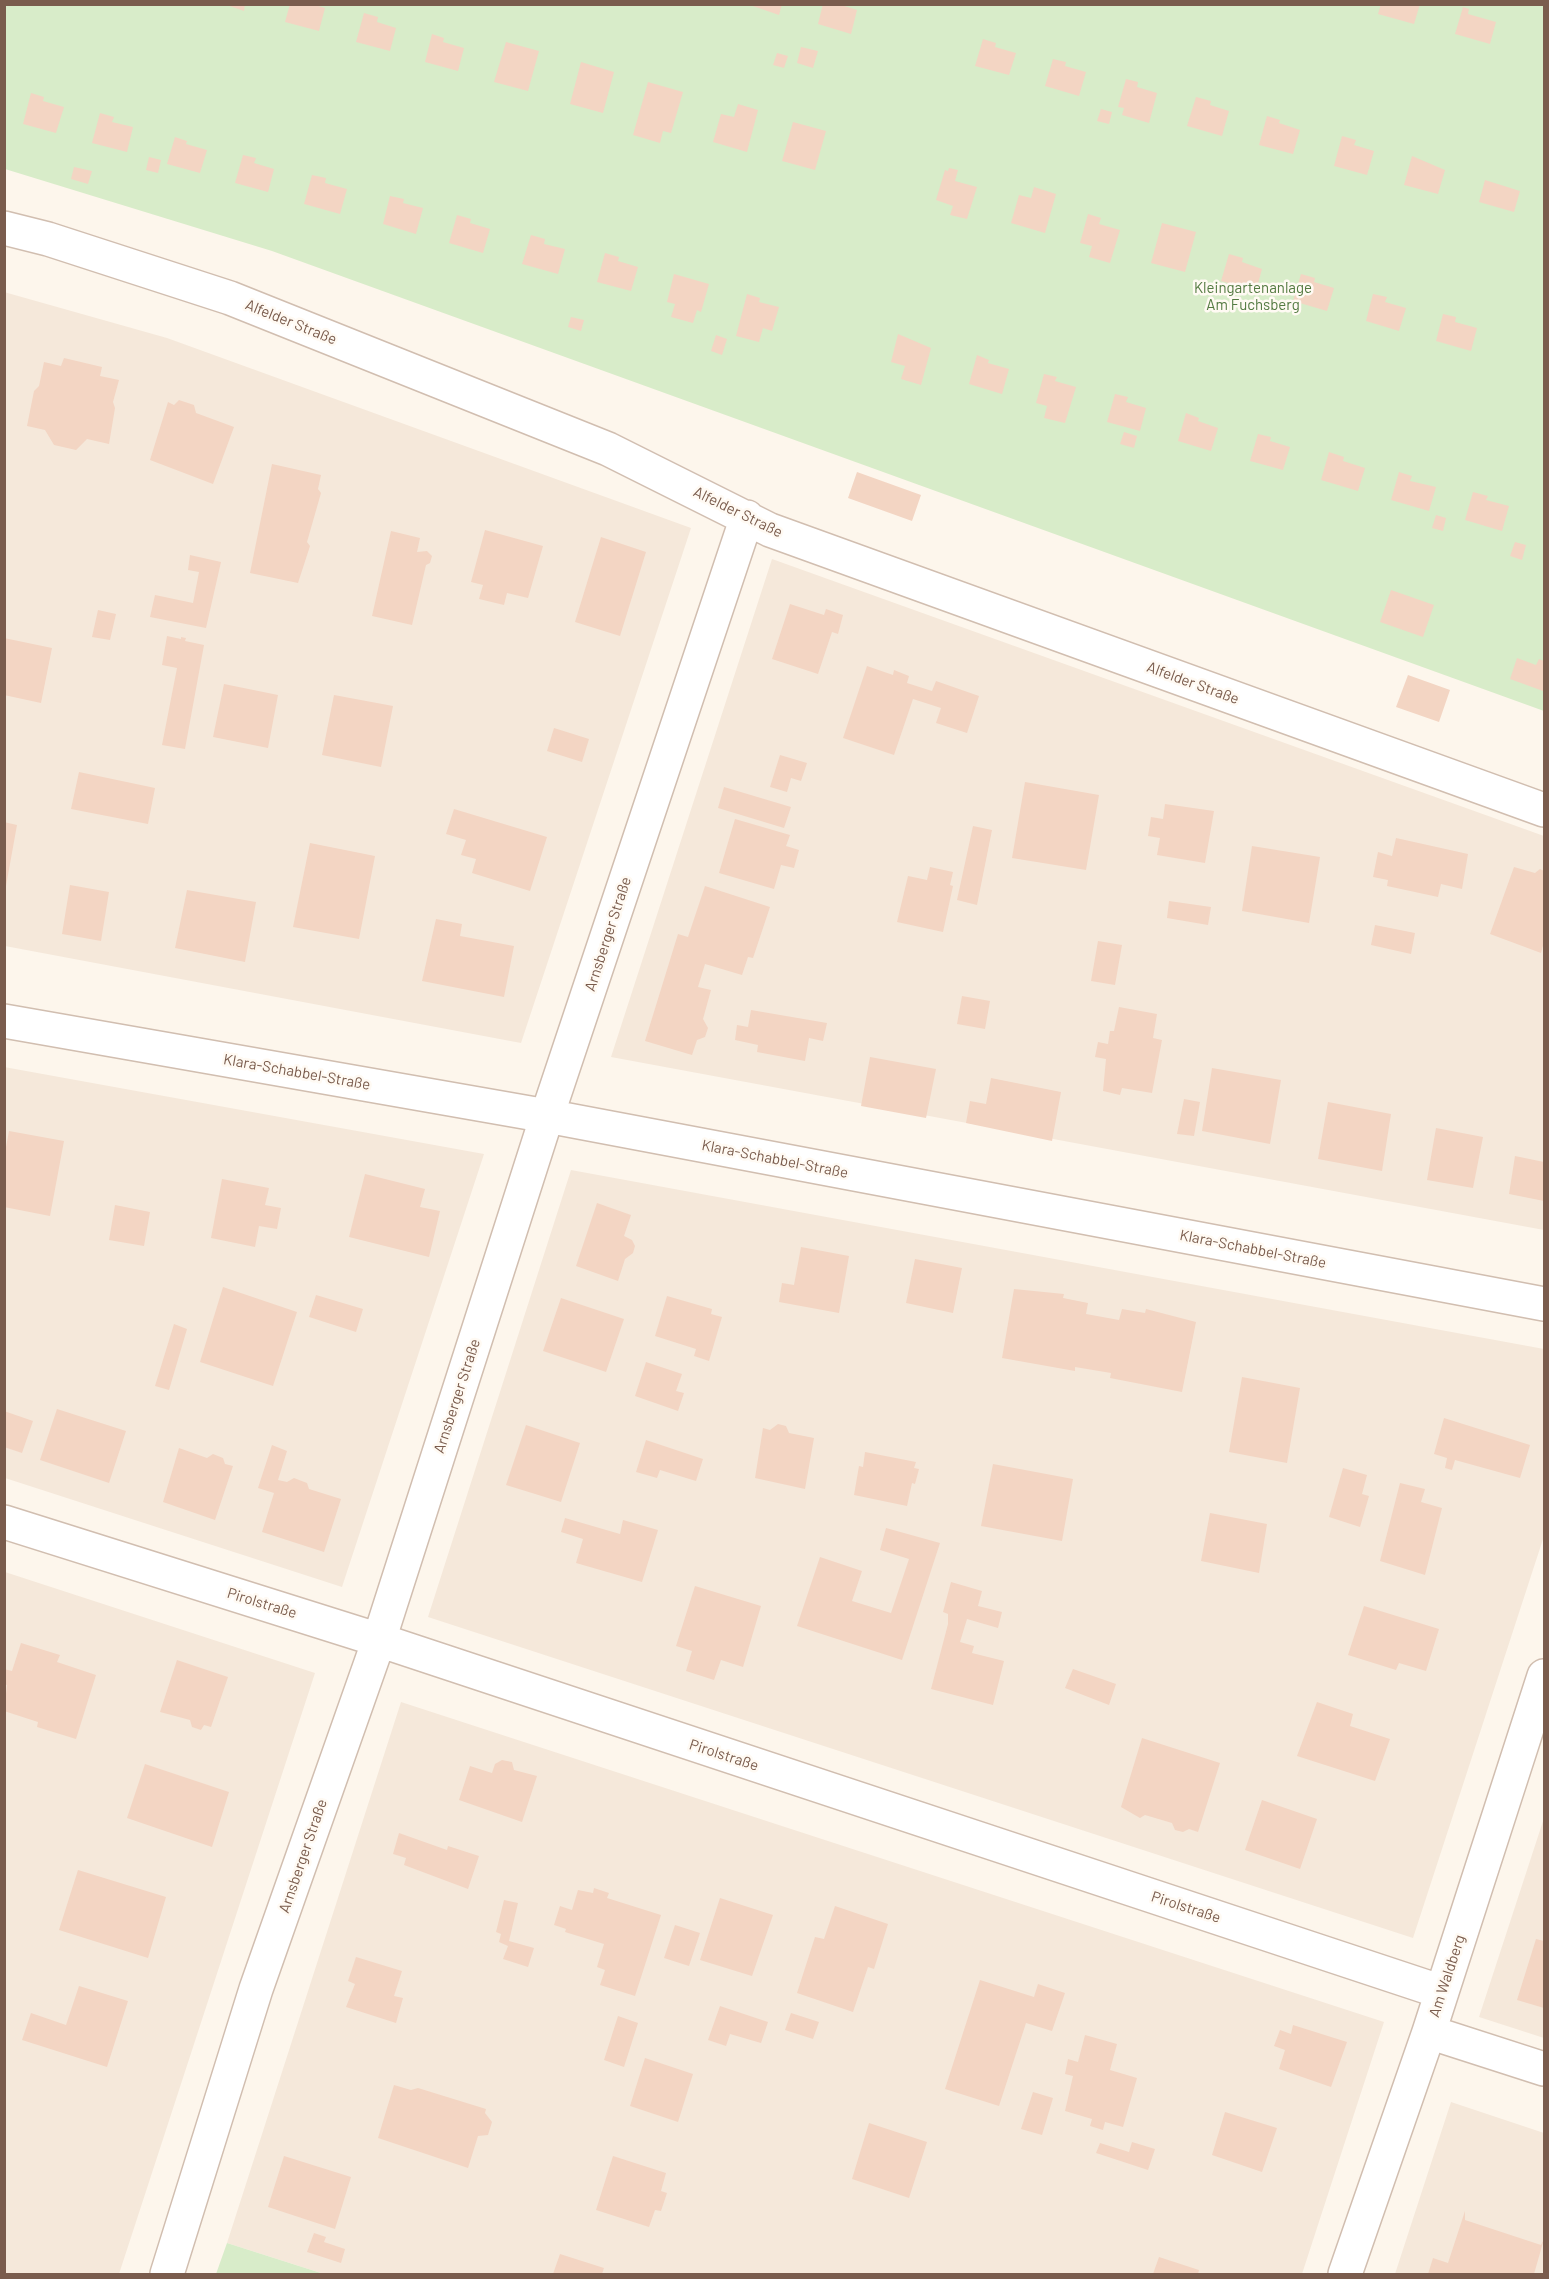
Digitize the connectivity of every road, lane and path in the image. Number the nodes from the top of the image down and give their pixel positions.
1 (4, 228) edge
2 (747, 517) junction
3 (1545, 810) edge
4 (4, 1021) edge
5 (547, 1116) junction
6 (1545, 1304) edge
7 (4, 1522) edge
8 (379, 1640) junction
9 (1545, 1676) edge
10 (1442, 1992) junction
11 (1429, 2032) junction
12 (1545, 2069) edge
13 (167, 2274) edge
14 (1345, 2274) edge

1 - 2 street, Alfelder Straße
2 - 3 street, Alfelder Straße
2 - 5 street, Arnsberger Straße
4 - 5 street, Klara-Schabbel-Straße
5 - 6 street, Klara-Schabbel-Straße
5 - 8 street, Arnsberger Straße
7 - 8 street, Pirolstraße
8 - 10 street, Pirolstraße
8 - 13 street, Arnsberger Straße
9 - 10 street, Am Waldberg
10 - 11 street, Am Waldberg
11 - 12 street
11 - 14 street, Am Waldberg

